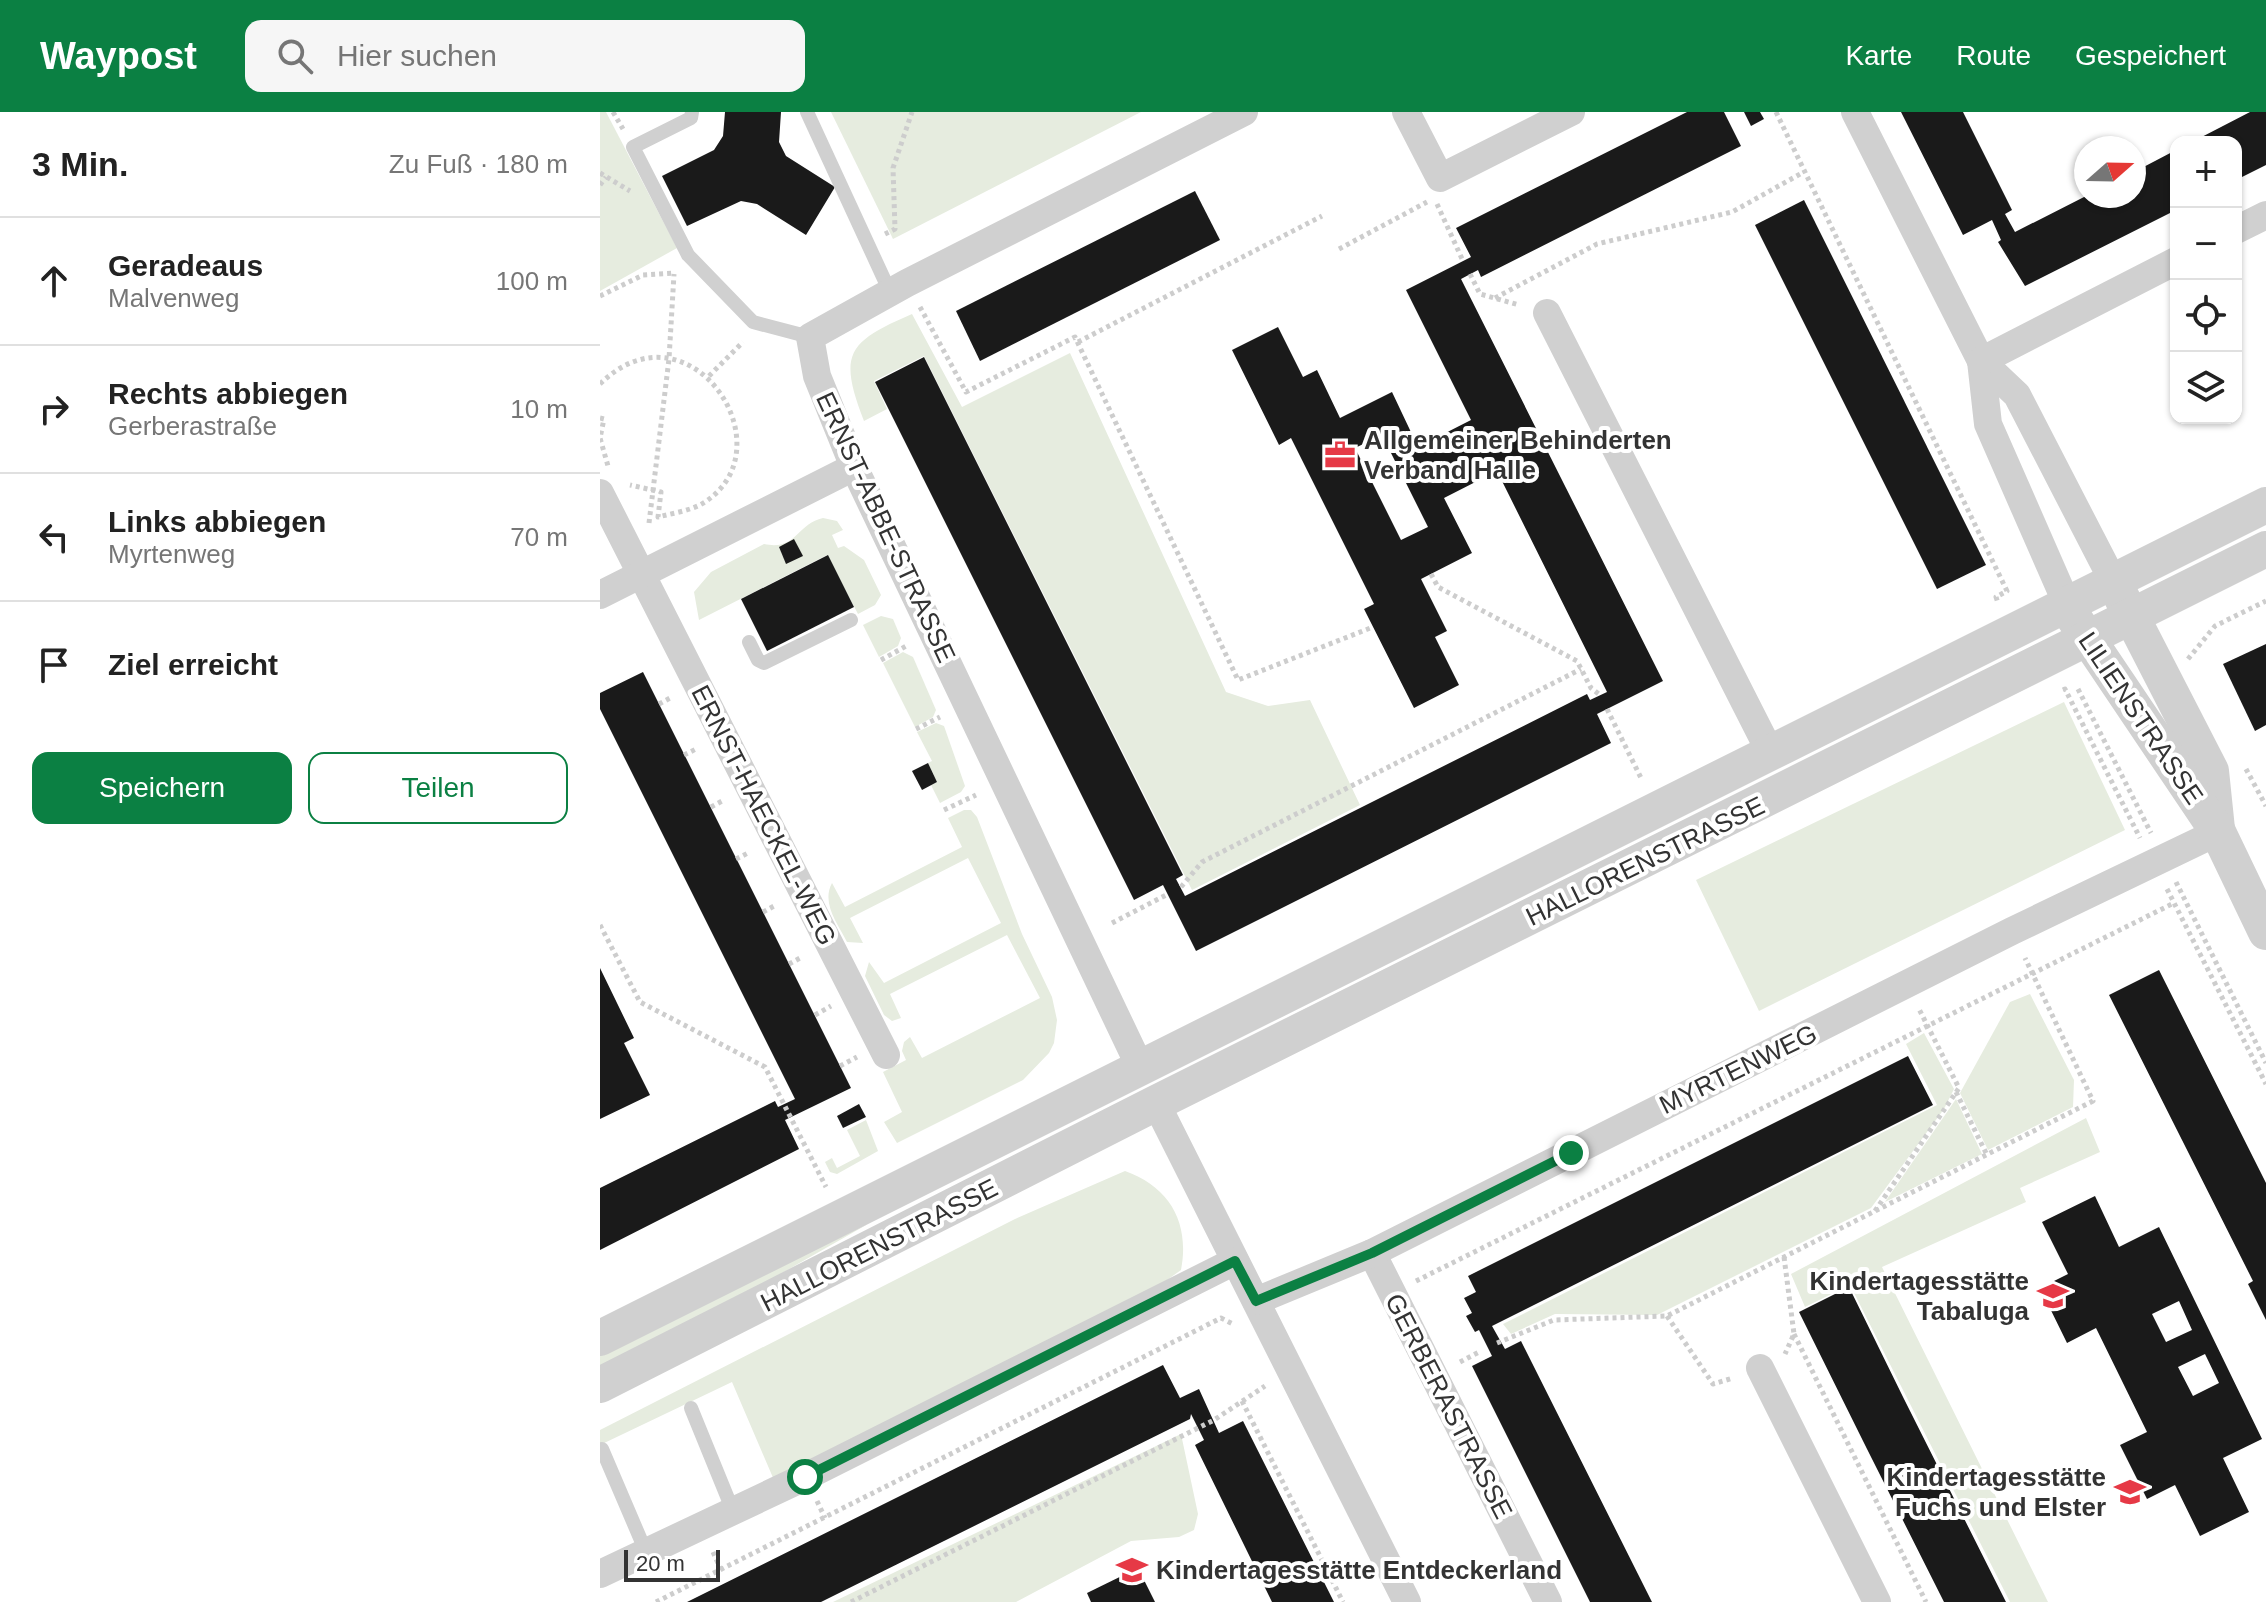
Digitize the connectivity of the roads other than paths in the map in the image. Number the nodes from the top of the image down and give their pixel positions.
1 (692, 112) edge
2 (807, 112) edge
3 (1244, 112) edge
4 (1406, 112) edge
5 (1571, 112) edge
6 (1855, 112) edge
7 (2266, 215) edge
8 (2242, 227) edge
9 (2170, 264) edge
10 (898, 288) junction
11 (1547, 313) road end
12 (810, 337) junction
13 (1981, 361) junction
14 (854, 467) junction
15 (612, 483) edge
16 (2266, 505) edge
17 (2266, 549) edge
18 (642, 575) junction
19 (2112, 579) junction
20 (600, 595) edge
21 (2066, 602) junction
22 (2132, 617) junction
23 (851, 620) dead end
24 (2086, 639) junction
25 (749, 642) dead end
26 (1771, 754) junction
27 (2218, 832) junction
28 (2266, 932) edge
29 (874, 1055) road end
30 (1141, 1069) junction
31 (1156, 1103) junction
32 (1372, 1253) junction
33 (1235, 1261) junction
34 (1256, 1301) junction
35 (600, 1338) edge
36 (1760, 1368) dead end
37 (600, 1385) edge
38 (691, 1408) dead end
39 (602, 1449) edge
40 (733, 1511) junction
41 (646, 1552) junction
42 (600, 1574) edge
43 (1407, 1602) edge
44 (1548, 1602) edge
45 (1877, 1602) edge

1 - 12 lane
2 - 10 lane
3 - 10 street
4 - 5 street
6 - 13 street
7 - 8 street
9 - 13 street
10 - 12 street
11 - 26 street
12 - 14 street, ERNST-ABBE-STRASSE
13 - 19 street
13 - 21 street
14 - 18 street
14 - 30 street, ERNST-ABBE-STRASSE
15 - 18 street, ERNST-HAECKEL-WEG
16 - 19 street, HALLORENSTRASSE
17 - 22 street, HALLORENSTRASSE
18 - 20 street
18 - 29 street, ERNST-HAECKEL-WEG
19 - 21 street, HALLORENSTRASSE
19 - 22 street
21 - 24 street, LILIENSTRASSE
21 - 26 street, HALLORENSTRASSE
22 - 24 street, HALLORENSTRASSE
22 - 27 street, LILIENSTRASSE
23 - 25 lane
24 - 27 street, LILIENSTRASSE
24 - 31 street, HALLORENSTRASSE
26 - 30 street, HALLORENSTRASSE
27 - 28 street, LILIENSTRASSE
27 - 32 street, MYRTENWEG
30 - 31 street
30 - 35 street, HALLORENSTRASSE
31 - 33 street
31 - 37 street, HALLORENSTRASSE
32 - 34 street, MYRTENWEG
32 - 44 street, GERBERASTRASSE
33 - 34 street
33 - 40 street
34 - 43 street
36 - 45 street
38 - 40 lane
39 - 41 lane
40 - 41 street
41 - 42 street

